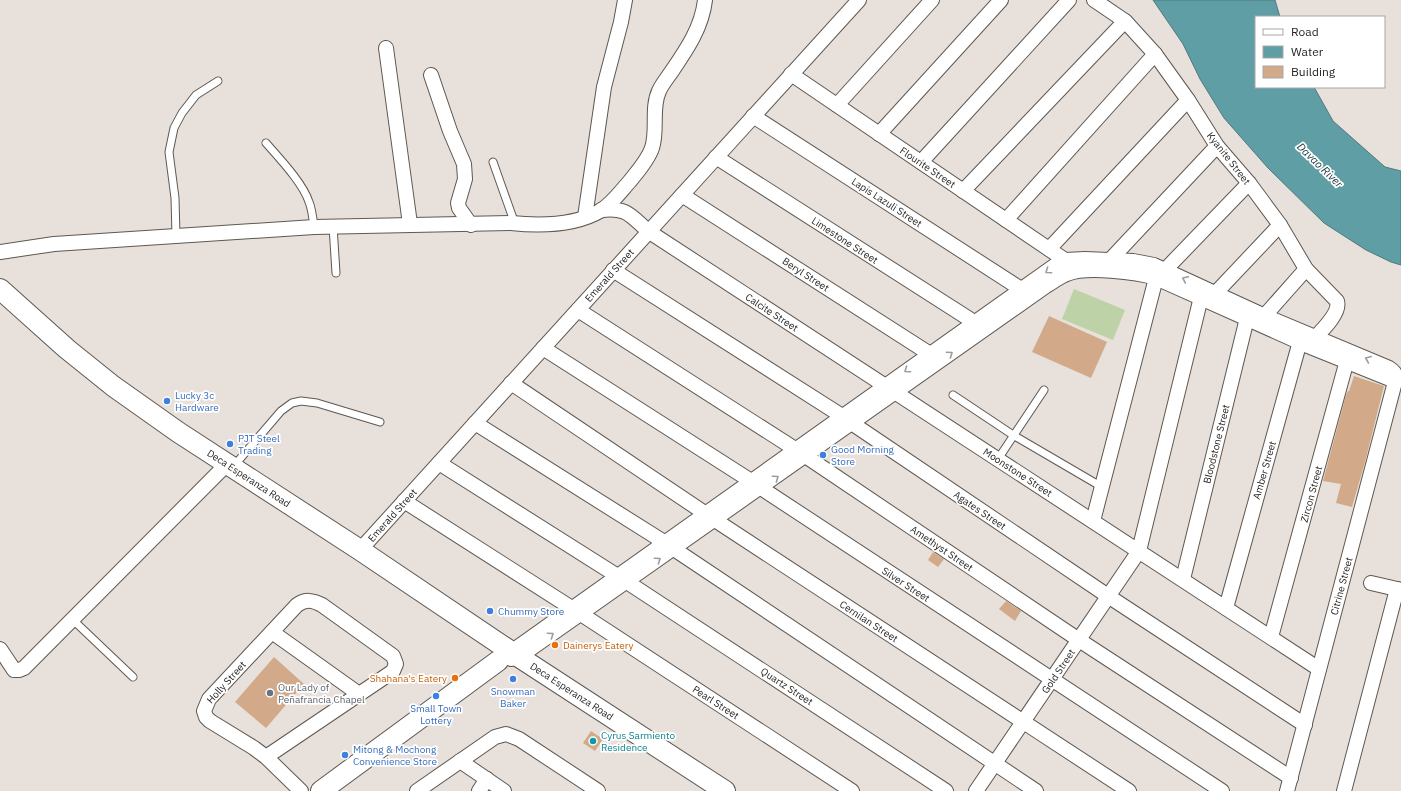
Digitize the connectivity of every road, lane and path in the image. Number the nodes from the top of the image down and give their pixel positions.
1 (625, 0) edge
2 (705, 0) edge
3 (859, 0) edge
4 (932, 0) edge
5 (1001, 0) edge
6 (1069, 0) edge
7 (1094, 0) edge
8 (1125, 21) junction
9 (386, 48) dead end
10 (1155, 54) junction
11 (791, 74) junction
12 (431, 75) dead end
13 (218, 81) dead end
14 (1188, 100) junction
15 (837, 105) junction
16 (753, 116) junction
17 (879, 134) junction
18 (266, 143) dead end
19 (1217, 146) junction
20 (716, 157) junction
21 (493, 162) dead end
22 (921, 162) junction
23 (1249, 183) junction
24 (963, 191) junction
25 (682, 194) junction
26 (601, 210) junction
27 (585, 217) junction
28 (1006, 220) junction
29 (410, 224) junction
30 (515, 224) junction
31 (471, 225) junction
32 (1280, 225) junction
33 (333, 226) junction
34 (314, 227) junction
35 (648, 231) junction
36 (176, 236) junction
37 (1049, 249) junction
38 (0, 252) edge
39 (1065, 260) junction
40 (1110, 260) junction
41 (1306, 269) junction
42 (613, 270) junction
43 (336, 273) dead end
44 (1161, 274) junction
45 (0, 289) edge
46 (1021, 289) junction
47 (1207, 295) junction
48 (578, 310) junction
49 (1255, 316) junction
50 (974, 322) junction
51 (1306, 339) junction
52 (543, 348) junction
53 (930, 354) junction
54 (1348, 356) junction
55 (511, 383) junction
56 (891, 389) junction
57 (1044, 390) dead end
58 (953, 395) dead end
59 (847, 420) junction
60 (380, 422) dead end
61 (475, 424) junction
62 (1013, 435) junction
63 (801, 453) junction
64 (998, 459) junction
65 (439, 463) junction
66 (230, 466) junction
67 (756, 484) junction
68 (1102, 487) junction
69 (404, 501) junction
70 (710, 517) junction
71 (1093, 521) junction
72 (669, 546) junction
73 (360, 550) junction
74 (1139, 551) junction
75 (622, 579) junction
76 (1183, 579) junction
77 (1371, 583) dead end
78 (1399, 590) edge
79 (1108, 596) junction
80 (1226, 608) junction
81 (576, 611) junction
82 (72, 619) junction
83 (272, 632) junction
84 (1271, 637) junction
85 (1078, 640) junction
86 (0, 649) edge
87 (509, 657) junction
88 (1320, 669) junction
89 (133, 677) dead end
90 (1052, 680) junction
91 (359, 694) junction
92 (1023, 722) junction
93 (1304, 725) junction
94 (266, 757) junction
95 (460, 761) junction
96 (994, 764) junction
97 (483, 785) edge
98 (1289, 785) edge
99 (301, 791) edge
100 (321, 791) edge
101 (416, 791) edge
102 (504, 791) edge
103 (598, 791) edge
104 (725, 791) edge
105 (852, 791) edge
106 (946, 791) edge
107 (976, 791) edge
108 (1036, 791) edge
109 (1129, 791) edge
110 (1222, 791) edge
111 (1344, 791) edge

1 - 27 street
2 - 26 street
3 - 11 street, Emerald Street
4 - 15 street
5 - 17 street
6 - 22 street
7 - 8 street, Kyanite Street
8 - 10 street, Kyanite Street
8 - 24 street
9 - 29 street
10 - 14 street, Kyanite Street
10 - 28 street
11 - 15 street, Flourite Street
11 - 16 street, Emerald Street
12 - 31 street
13 - 36 lane
14 - 19 street, Kyanite Street
14 - 37 street
15 - 17 street, Flourite Street
16 - 20 street, Emerald Street
16 - 46 street, Lapis Lazuli Street
17 - 22 street, Flourite Street
18 - 34 lane
19 - 23 street, Kyanite Street
19 - 40 street
20 - 25 street, Emerald Street
20 - 50 street, Limestone Street
21 - 30 lane
22 - 24 street, Flourite Street
23 - 32 street, Kyanite Street
23 - 44 street
24 - 28 street, Flourite Street
25 - 35 street, Emerald Street
25 - 53 street, Beryl Street
26 - 27 street
26 - 35 street, Calcite Street
27 - 30 street
28 - 37 street, Flourite Street
29 - 31 street
29 - 33 street
30 - 31 street
32 - 41 street, Kyanite Street
32 - 47 street
33 - 34 street
33 - 43 lane
34 - 36 street
35 - 42 street, Emerald Street
35 - 56 street, Calcite Street
36 - 38 street
37 - 39 street, Flourite Street
39 - 40 street
39 -> 46 street
40 - 44 street
41 - 49 street
41 - 51 street, Kyanite Street
42 - 48 street, Emerald Street
42 - 59 street, Agates Street
44 - 47 street
56 -> 44 street
44 - 68 street
45 - 66 street, Deca Esperanza Road
46 - 50 street
47 - 49 street
47 - 74 street
48 - 52 street, Emerald Street
48 - 63 street, Amethyst Street
49 - 51 street
49 - 76 street, Bloodstone Street
50 - 53 street
51 - 54 street
51 - 80 street, Amber Street
52 - 55 street, Emerald Street
52 - 67 street, Silver Street
53 -> 56 street
54 - 84 street, Zircon Street
54 - 88 street, Citrine Street
55 - 61 street, Emerald Street
55 - 70 street, Cernilan Street
56 - 59 street
56 - 64 street, Moonstone Street
57 - 62 lane
58 - 62 lane
59 - 63 street
59 - 79 street, Agates Street
60 - 66 lane
61 - 65 street, Emerald Street
61 - 72 street
62 - 64 lane
62 - 68 lane
63 - 67 street
63 - 85 street, Amethyst Street
64 - 71 street, Moonstone Street
65 - 69 street, Emerald Street
65 - 75 street, Quartz Street
66 - 73 street, Deca Esperanza Road
66 - 82 street
67 - 70 street
67 - 90 street, Silver Street
68 - 71 street
69 - 73 street, Emerald Street
69 - 81 street, Pearl Street
70 - 72 street
70 - 92 street, Cernilan Street
71 - 74 street, Moonstone Street
72 - 75 street
72 - 96 street
73 - 87 street, Deca Esperanza Road
74 - 76 street, Moonstone Street
74 - 79 street, Gold Street
75 - 81 street
75 - 106 street, Quartz Street
76 - 80 street, Moonstone Street
77 - 78 street
78 - 111 street
79 - 85 street, Gold Street
79 - 93 street, Agates Street
80 - 84 street, Moonstone Street
81 - 87 street
81 - 105 street, Pearl Street
82 - 86 street
82 - 89 lane
83 - 91 street
83 - 91 street, Holly Street
83 - 94 street, Holly Street
84 - 88 street, Moonstone Street
85 - 90 street, Gold Street
85 - 98 street, Amethyst Street
87 - 100 street
87 - 104 street, Deca Esperanza Road
88 - 93 street, Citrine Street
90 - 92 street, Gold Street
90 - 110 street, Silver Street
91 - 94 street
92 - 96 street, Gold Street
92 - 109 street, Cernilan Street
93 - 98 street, Citrine Street
94 - 99 street, Holly Street
95 - 97 street
95 - 101 street
95 - 103 street
96 - 107 street, Gold Street
96 - 108 street
97 - 102 street

